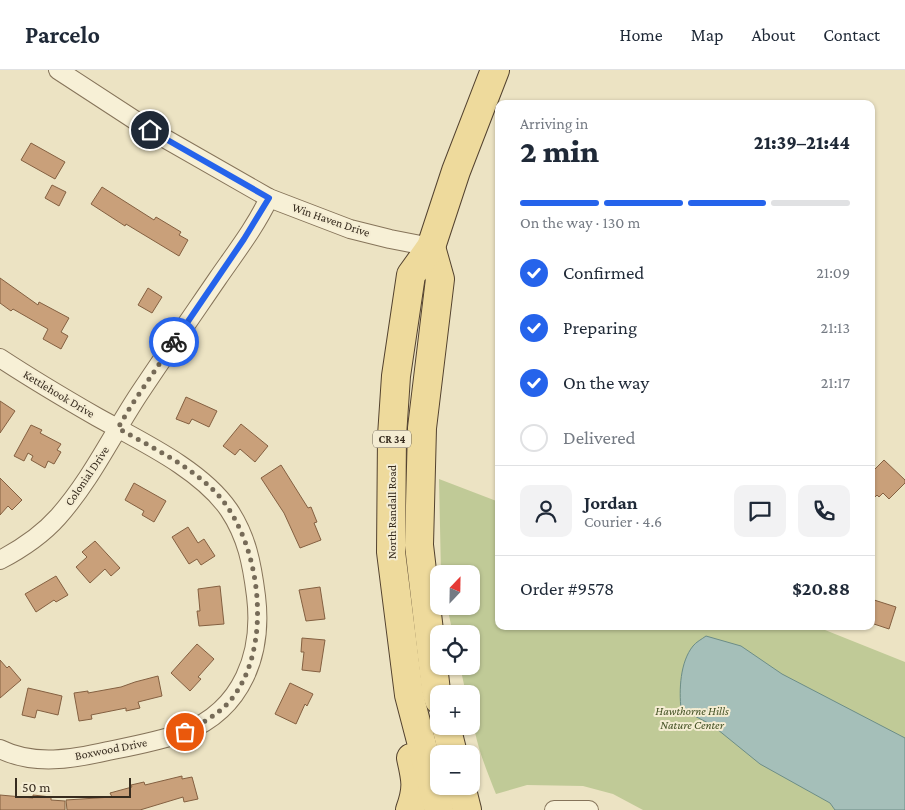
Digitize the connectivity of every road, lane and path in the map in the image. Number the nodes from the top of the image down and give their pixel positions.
1 (495, 70) edge
2 (67, 72) edge
3 (269, 198) junction
4 (431, 247) junction
5 (0, 358) edge
6 (118, 428) junction
7 (0, 560) edge
8 (402, 638) junction
9 (435, 685) edge
10 (0, 749) edge
11 (464, 795) edge
12 (410, 810) edge
13 (439, 810) edge
14 (468, 810) edge
15 (554, 810) edge
16 (589, 810) edge

1 - 4 main road, North Randall Road / CR 34
2 - 3 street, Win Haven Drive
3 - 4 street, Win Haven Drive
3 - 6 street, Colonial Drive
4 - 8 main road, North Randall Road / CR 34
4 - 9 main road, CR 34
5 - 6 street, Kettlehook Drive
6 - 7 street, Colonial Drive
6 - 10 street, Boxwood Drive
8 - 12 main road
8 - 13 main road, North Randall Road / CR 34
11 - 14 main road
15 - 16 street

